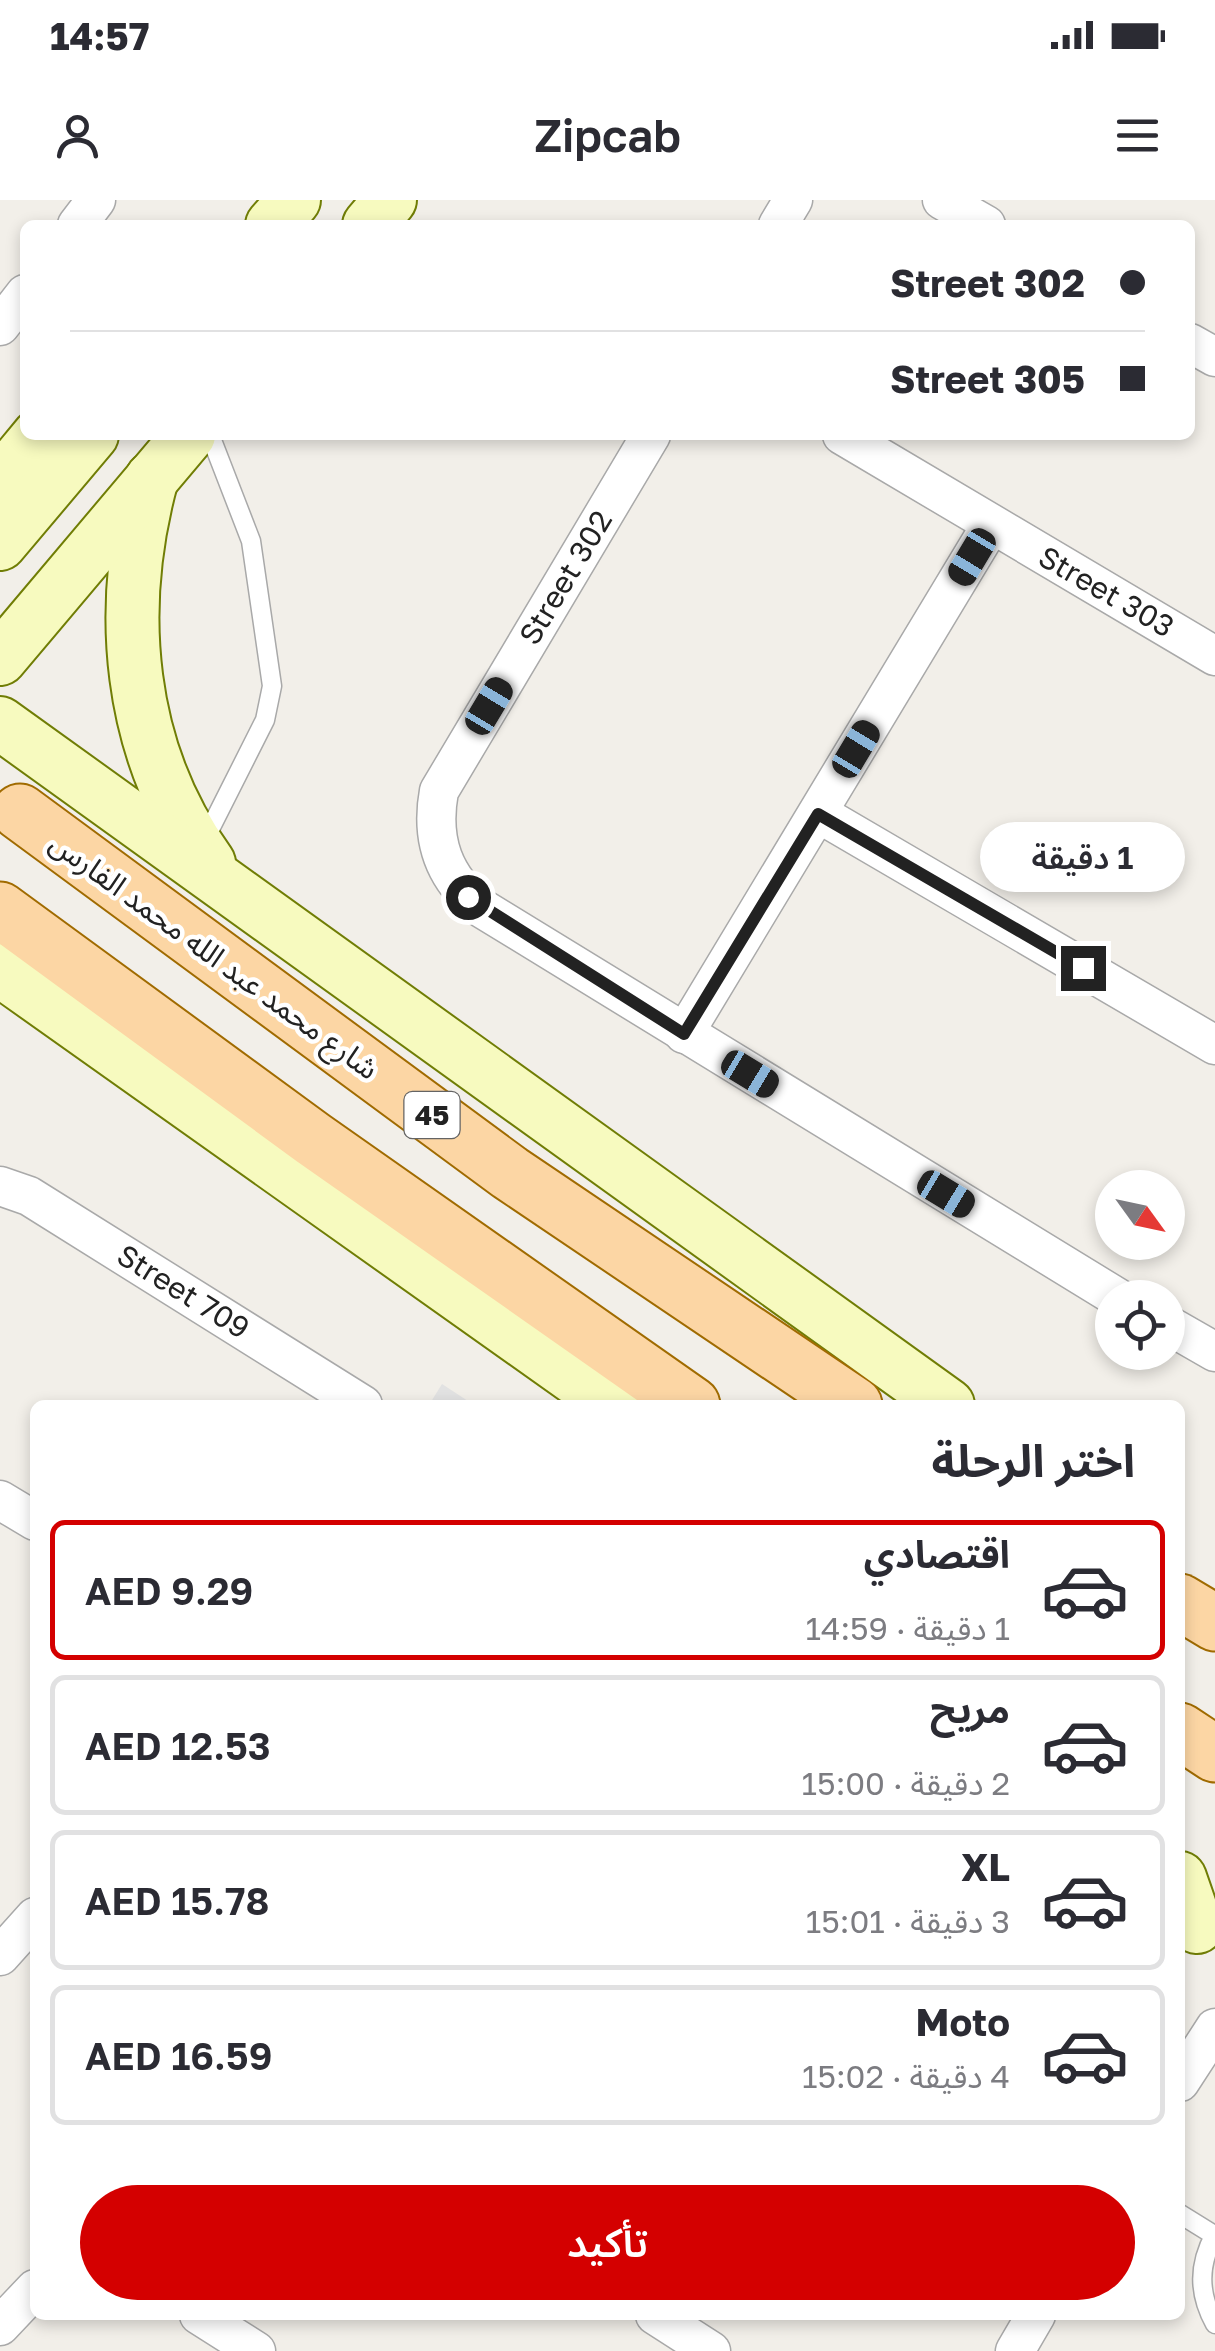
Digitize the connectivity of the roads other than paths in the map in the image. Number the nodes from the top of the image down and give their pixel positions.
1 (96, 200) edge
2 (294, 200) edge
3 (390, 200) edge
4 (942, 200) edge
5 (81, 220) edge
6 (276, 220) edge
7 (373, 220) edge
8 (977, 220) edge
9 (20, 300) edge
10 (0, 326) edge
11 (34, 440) edge
12 (88, 440) edge
13 (185, 440) edge
14 (212, 440) edge
15 (648, 440) edge
16 (850, 440) edge
17 (152, 478) junction
18 (0, 482) edge
19 (991, 525) junction
20 (0, 544) edge
21 (1215, 656) edge
22 (0, 659) edge
23 (0, 723) edge
24 (20, 812) dead end
25 (818, 814) junction
26 (212, 867) junction
27 (0, 910) edge
28 (0, 970) edge
29 (0, 1014) edge
30 (684, 1034) junction
31 (1215, 1045) edge
32 (130, 1066) junction
33 (0, 1186) edge
34 (1095, 1284) edge
35 (1185, 1335) edge
36 (1215, 1352) edge
37 (355, 1400) edge
38 (606, 1400) edge
39 (685, 1400) edge
40 (847, 1400) edge
41 (941, 1400) edge
42 (0, 1500) edge
43 (30, 1518) edge
44 (1185, 1576) edge
45 (1215, 1597) edge
46 (1185, 1605) edge
47 (1215, 1623) edge
48 (1185, 1893) edge
49 (30, 1923) edge
50 (1197, 1928) edge
51 (0, 1956) edge
52 (1215, 2028) edge
53 (1185, 2074) edge
54 (1185, 2217) edge
55 (1214, 2234) edge
56 (30, 2293) edge
57 (207, 2320) edge
58 (663, 2320) edge
59 (1033, 2320) edge
60 (1215, 2324) edge
61 (0, 2326) edge
62 (256, 2351) edge
63 (710, 2351) edge
64 (1015, 2351) edge

1 - 5 street
2 - 6 street
3 - 7 street
4 - 8 street
9 - 10 street
11 - 18 street
12 - 20 street
13 - 17 street
14 - 26 lane
15 - 30 street, Street 302
16 - 19 street, Street 303
17 - 22 street
17 - 26 street
19 - 21 street, Street 303
19 - 25 street
23 - 26 street
24 - 40 main road, شارع محمد عبد الله محمد الفارس / 45
25 - 30 street
25 - 31 street
26 - 41 street
27 - 39 main road
28 - 32 street
29 - 32 street
30 - 34 street, Street 302
32 - 38 street
33 - 37 street, Street 709
35 - 36 street
42 - 43 street
44 - 45 street
46 - 47 main road
48 - 50 street
49 - 51 street
52 - 53 street
54 - 55 lane
55 - 60 lane
56 - 61 street
57 - 62 street
58 - 63 street
59 - 64 street

